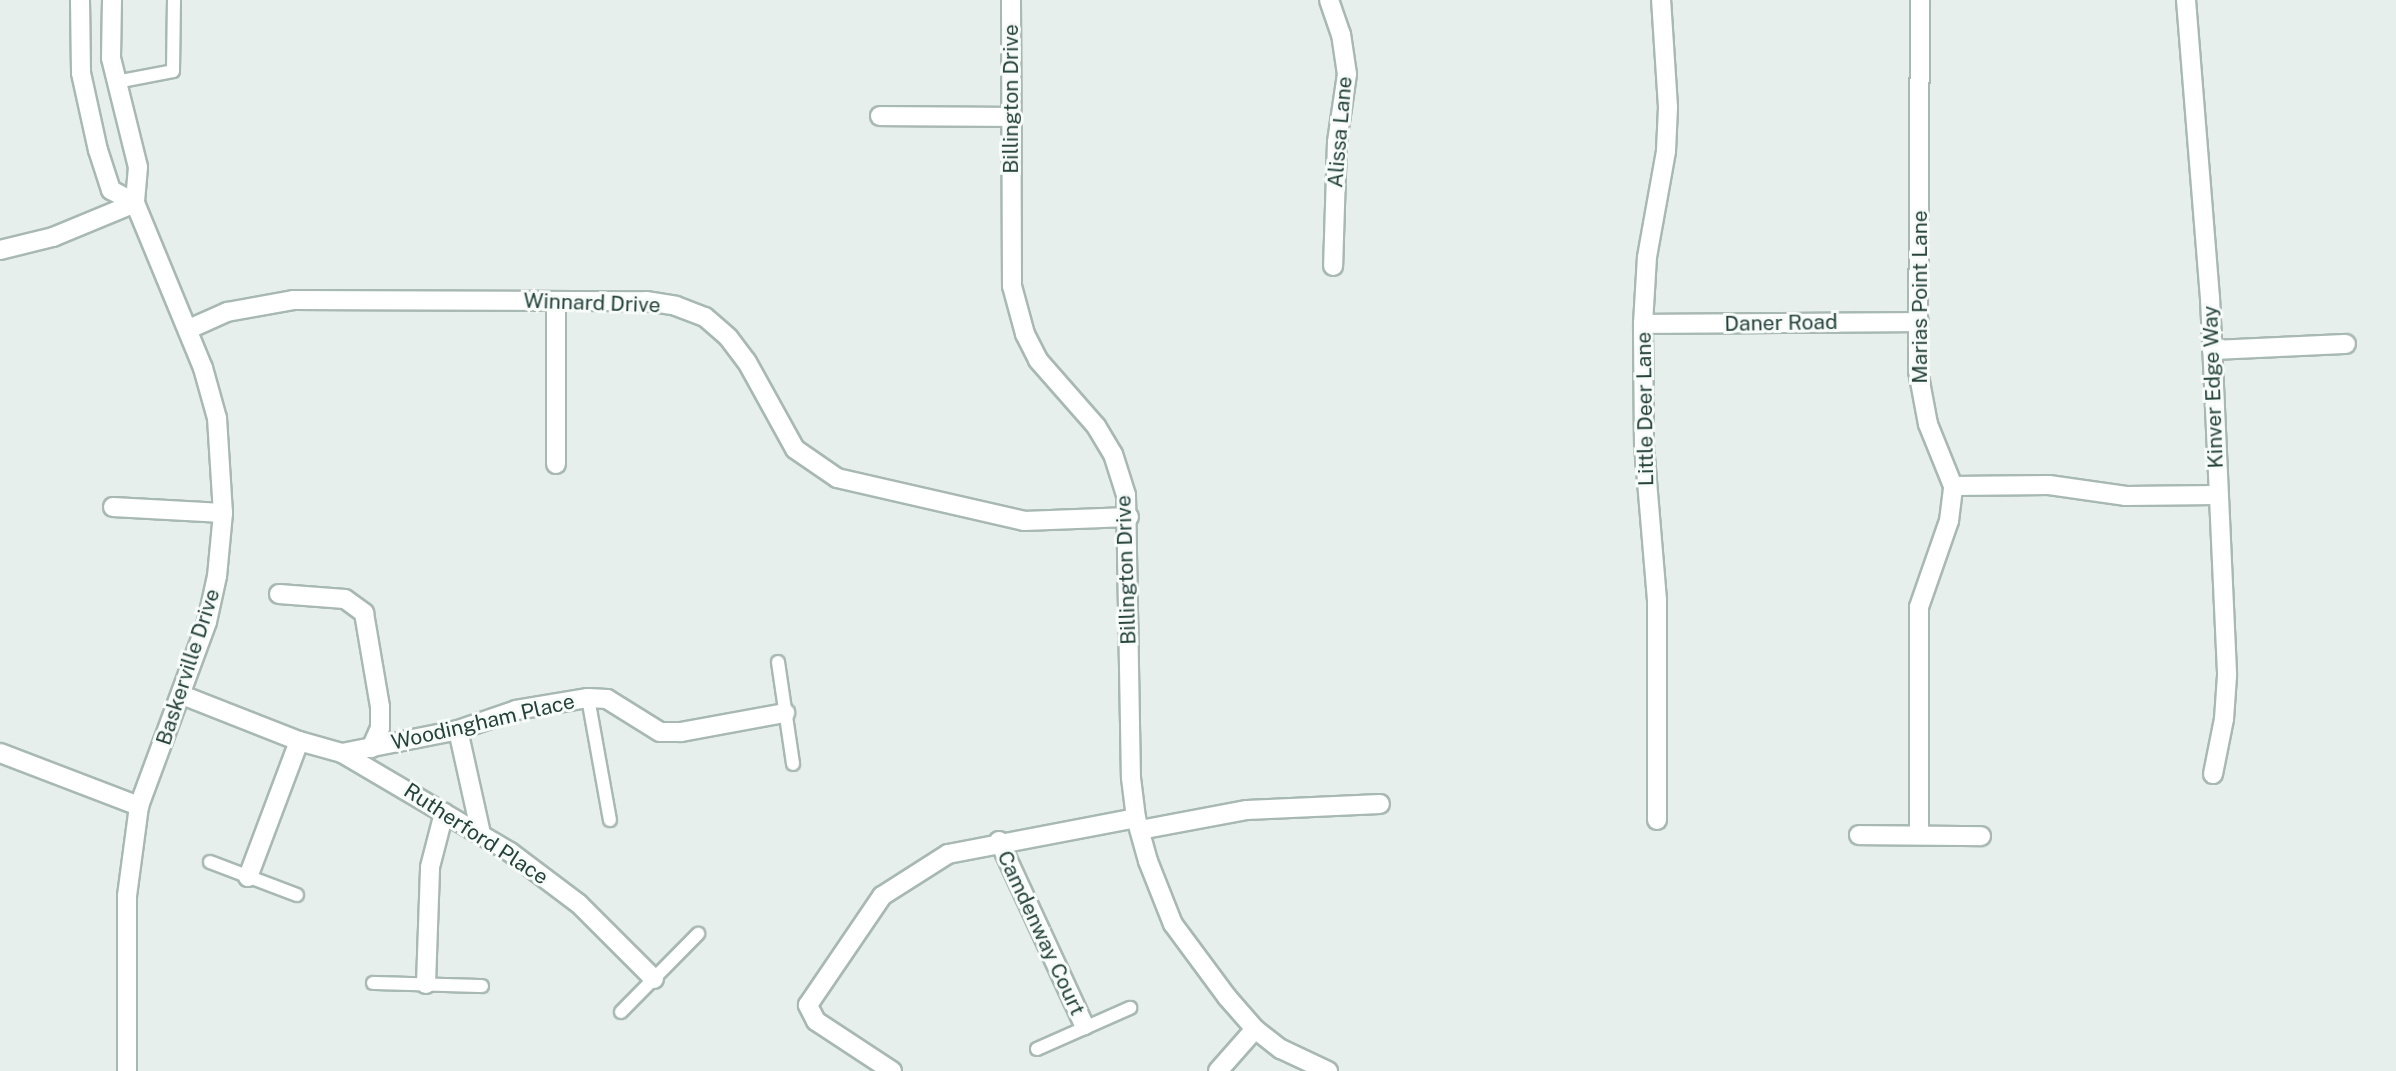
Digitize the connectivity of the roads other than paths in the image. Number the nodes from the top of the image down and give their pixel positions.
1 (80, 0) edge
2 (112, 0) edge
3 (174, 0) edge
4 (1011, 0) edge
5 (1329, 0) edge
6 (1661, 0) edge
7 (1920, 0) edge
8 (2186, 0) edge
9 (116, 82) junction
10 (880, 116) dead end
11 (1010, 117) junction
12 (135, 203) junction
13 (0, 250) edge
14 (1333, 266) dead end
15 (556, 301) junction
16 (1919, 322) junction
17 (1643, 324) junction
18 (189, 329) junction
19 (2346, 344) dead end
20 (2212, 350) junction
21 (556, 464) dead end
22 (1953, 486) junction
23 (2217, 495) junction
24 (113, 507) dead end
25 (223, 513) junction
26 (1128, 517) junction
27 (279, 594) dead end
28 (778, 662) dead end
29 (182, 695) junction
30 (588, 698) junction
31 (785, 713) junction
32 (458, 730) junction
33 (298, 741) junction
34 (371, 748) junction
35 (0, 753) edge
36 (342, 753) junction
37 (793, 764) dead end
38 (2213, 774) dead end
39 (1380, 804) dead end
40 (139, 806) junction
41 (444, 813) junction
42 (610, 820) dead end
43 (1657, 820) dead end
44 (1138, 824) junction
45 (481, 834) junction
46 (1859, 835) dead end
47 (1919, 835) junction
48 (1982, 836) dead end
49 (999, 841) junction
50 (210, 862) dead end
51 (248, 877) junction
52 (297, 895) dead end
53 (698, 934) dead end
54 (654, 979) junction
55 (373, 983) dead end
56 (426, 984) junction
57 (482, 986) dead end
58 (1130, 1008) dead end
59 (621, 1012) dead end
60 (1084, 1025) junction
61 (1255, 1029) junction
62 (1037, 1049) dead end
63 (127, 1071) edge
64 (892, 1071) edge
65 (1218, 1071) edge
66 (1328, 1071) edge

1 - 12 street
2 - 9 street, Baskerville Drive
3 - 9 lane
4 - 11 street, Billington Drive
5 - 14 street, Alissa Lane
6 - 17 street, Little Deer Lane
7 - 16 street, Marias Point Lane
8 - 20 street, Kinver Edge Way
9 - 12 street, Baskerville Drive
10 - 11 street
11 - 26 street, Billington Drive
12 - 13 street
12 - 18 street, Baskerville Drive
15 - 18 street, Winnard Drive
15 - 21 street
15 - 26 street, Winnard Drive
16 - 17 street, Daner Road
16 - 22 street, Marias Point Lane
17 - 43 street, Little Deer Lane
18 - 25 street, Baskerville Drive
19 - 20 street
20 - 23 street, Kinver Edge Way
22 - 23 street
22 - 47 street, Marias Point Lane
23 - 38 street, Kinver Edge Way
24 - 25 street
25 - 29 street, Baskerville Drive
26 - 44 street, Billington Drive
27 - 34 street
28 - 31 lane
29 - 33 street, Woodingham Place
29 - 40 street, Baskerville Drive
30 - 31 street, Woodingham Place
30 - 32 street, Woodingham Place
30 - 42 lane
31 - 37 lane
32 - 34 street, Woodingham Place
32 - 45 street
33 - 36 street, Woodingham Place
33 - 51 street
34 - 36 street, Woodingham Place
35 - 40 street
36 - 41 street, Rutherford Place
39 - 44 street, Camdenway Court
40 - 63 street, Baskerville Drive
41 - 45 street, Rutherford Place
41 - 56 street
44 - 49 street, Camdenway Court
44 - 61 street, Billington Drive
45 - 54 street, Rutherford Place
46 - 47 street
47 - 48 street
49 - 60 street, Camdenway Court
49 - 64 street, Camdenway Court
50 - 51 lane
51 - 52 lane
53 - 54 lane
54 - 59 lane
55 - 56 lane
56 - 57 lane
58 - 60 lane
60 - 62 lane
61 - 65 street
61 - 66 street, Billington Drive

